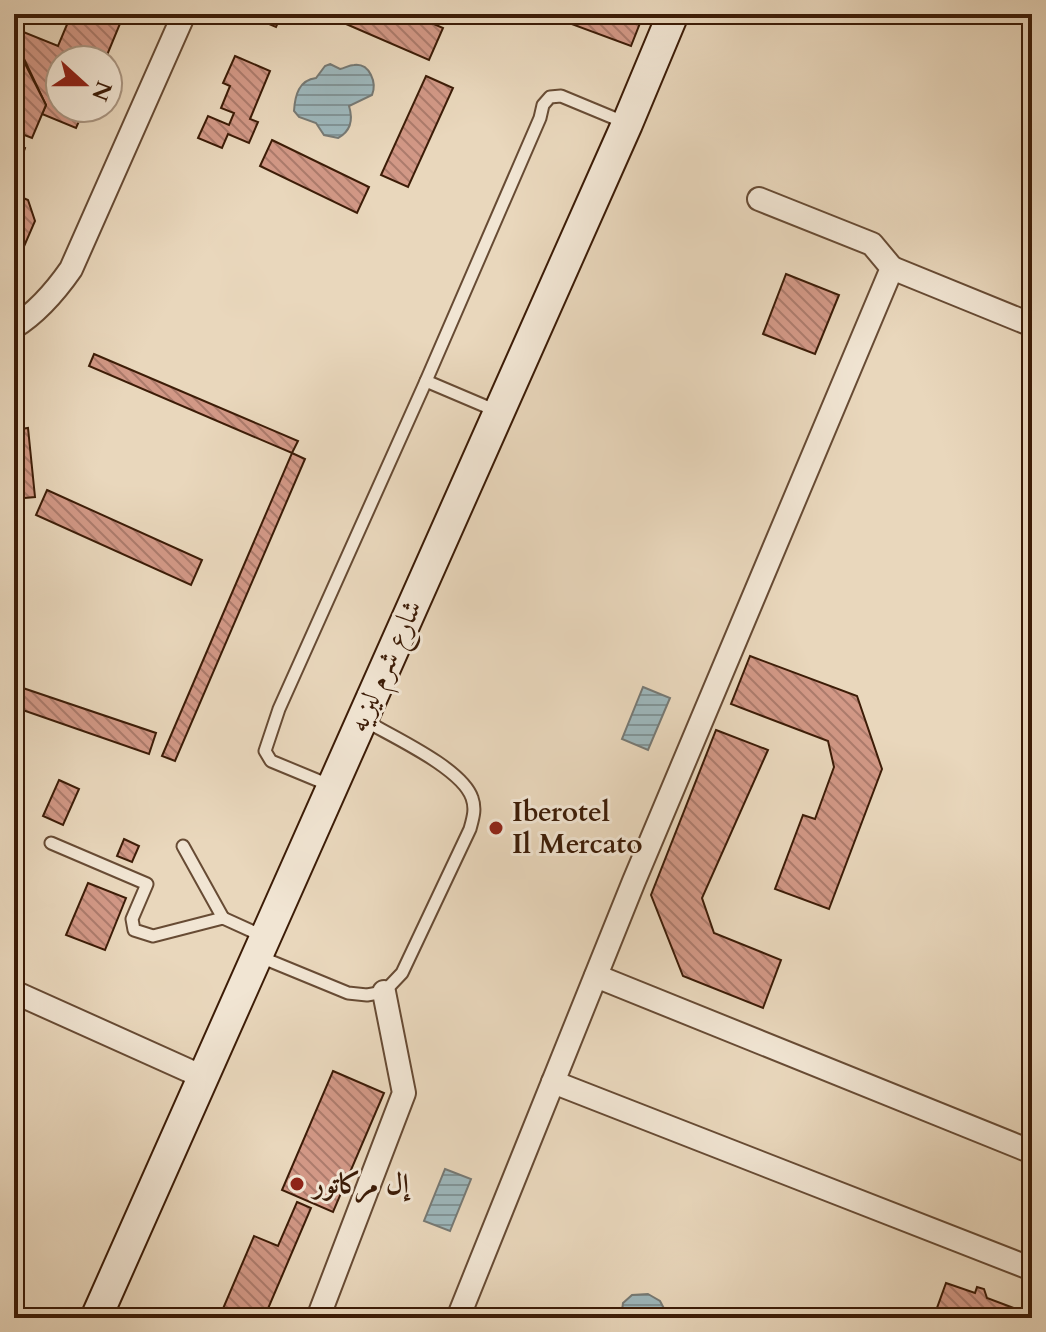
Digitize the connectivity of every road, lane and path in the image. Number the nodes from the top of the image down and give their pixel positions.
1 (673, 14) edge
2 (182, 15) edge
3 (627, 124) junction
4 (759, 199) dead end
5 (892, 268) junction
6 (1032, 325) edge
7 (14, 327) edge
8 (426, 381) junction
9 (499, 412) junction
10 (362, 719) junction
11 (331, 786) junction
12 (51, 843) dead end
13 (183, 846) dead end
14 (223, 918) junction
15 (262, 946) junction
16 (596, 976) junction
17 (14, 992) edge
18 (384, 992) junction
19 (203, 1077) junction
20 (553, 1082) junction
21 (1032, 1152) edge
22 (1032, 1269) edge
23 (96, 1318) edge
24 (318, 1318) edge
25 (458, 1318) edge

1 - 3 street, شارع شرم ليزيه
2 - 7 street
3 - 8 lane
3 - 9 street, شارع شرم ليزيه
4 - 5 street
5 - 6 street
5 - 16 street
8 - 9 lane
8 - 11 lane
9 - 10 street, شارع شرم ليزيه
10 - 11 street, شارع شرم ليزيه
10 - 18 lane
11 - 15 street, شارع شرم ليزيه
12 - 14 lane
13 - 14 lane
14 - 15 lane
15 - 18 lane
15 - 19 street, شارع شرم ليزيه
16 - 20 street
16 - 21 street
17 - 19 street
18 - 24 street
19 - 23 street, شارع شرم ليزيه
20 - 22 street
20 - 25 street

